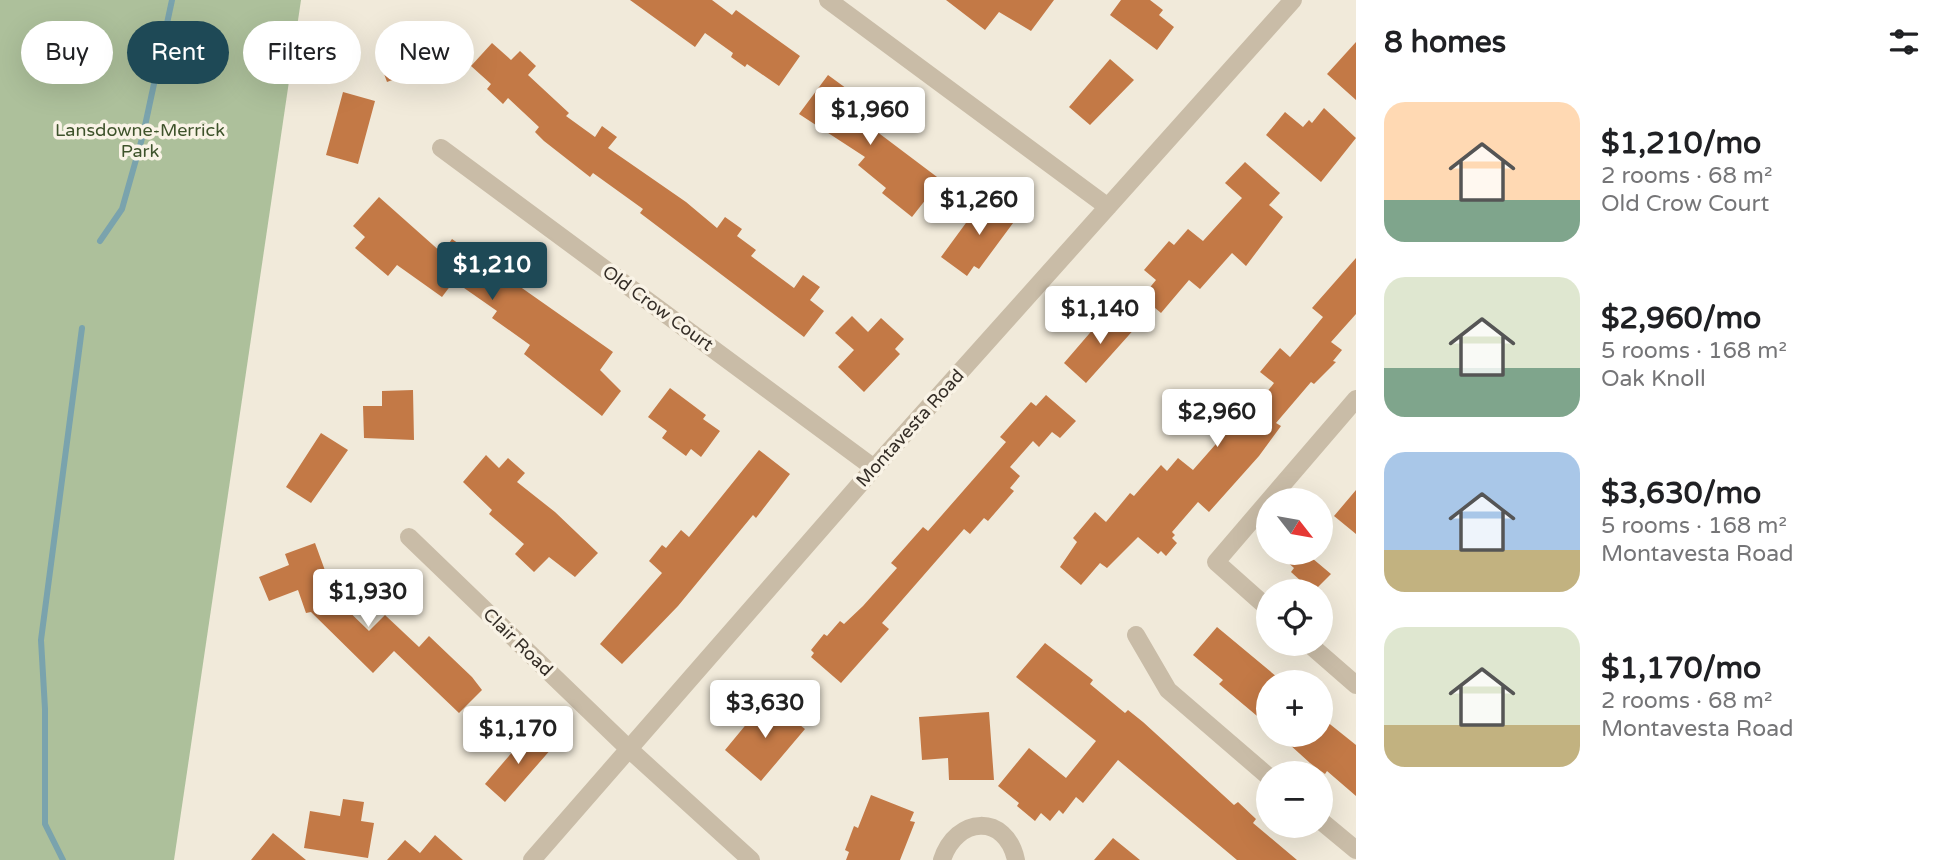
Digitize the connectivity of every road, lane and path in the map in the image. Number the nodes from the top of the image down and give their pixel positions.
1 (828, 0) edge
2 (1293, 0) edge
3 (441, 148) dead end
4 (1108, 207) junction
5 (1356, 399) edge
6 (874, 468) junction
7 (409, 537) dead end
8 (1256, 597) edge
9 (1136, 635) dead end
10 (1323, 656) edge
11 (1356, 685) edge
12 (630, 750) junction
13 (1256, 766) edge
14 (1333, 831) edge
15 (1356, 850) edge
16 (532, 860) edge
17 (751, 860) edge
18 (942, 860) edge
19 (1016, 860) edge

1 - 4 street
2 - 4 street, Montavesta Road
3 - 6 street, Old Crow Court
4 - 6 street, Montavesta Road
5 - 8 street
6 - 12 street, Montavesta Road
7 - 12 street, Clair Road
9 - 13 street
10 - 11 street
12 - 16 street, Montavesta Road
12 - 17 street, Clair Road
14 - 15 street
18 - 19 street

